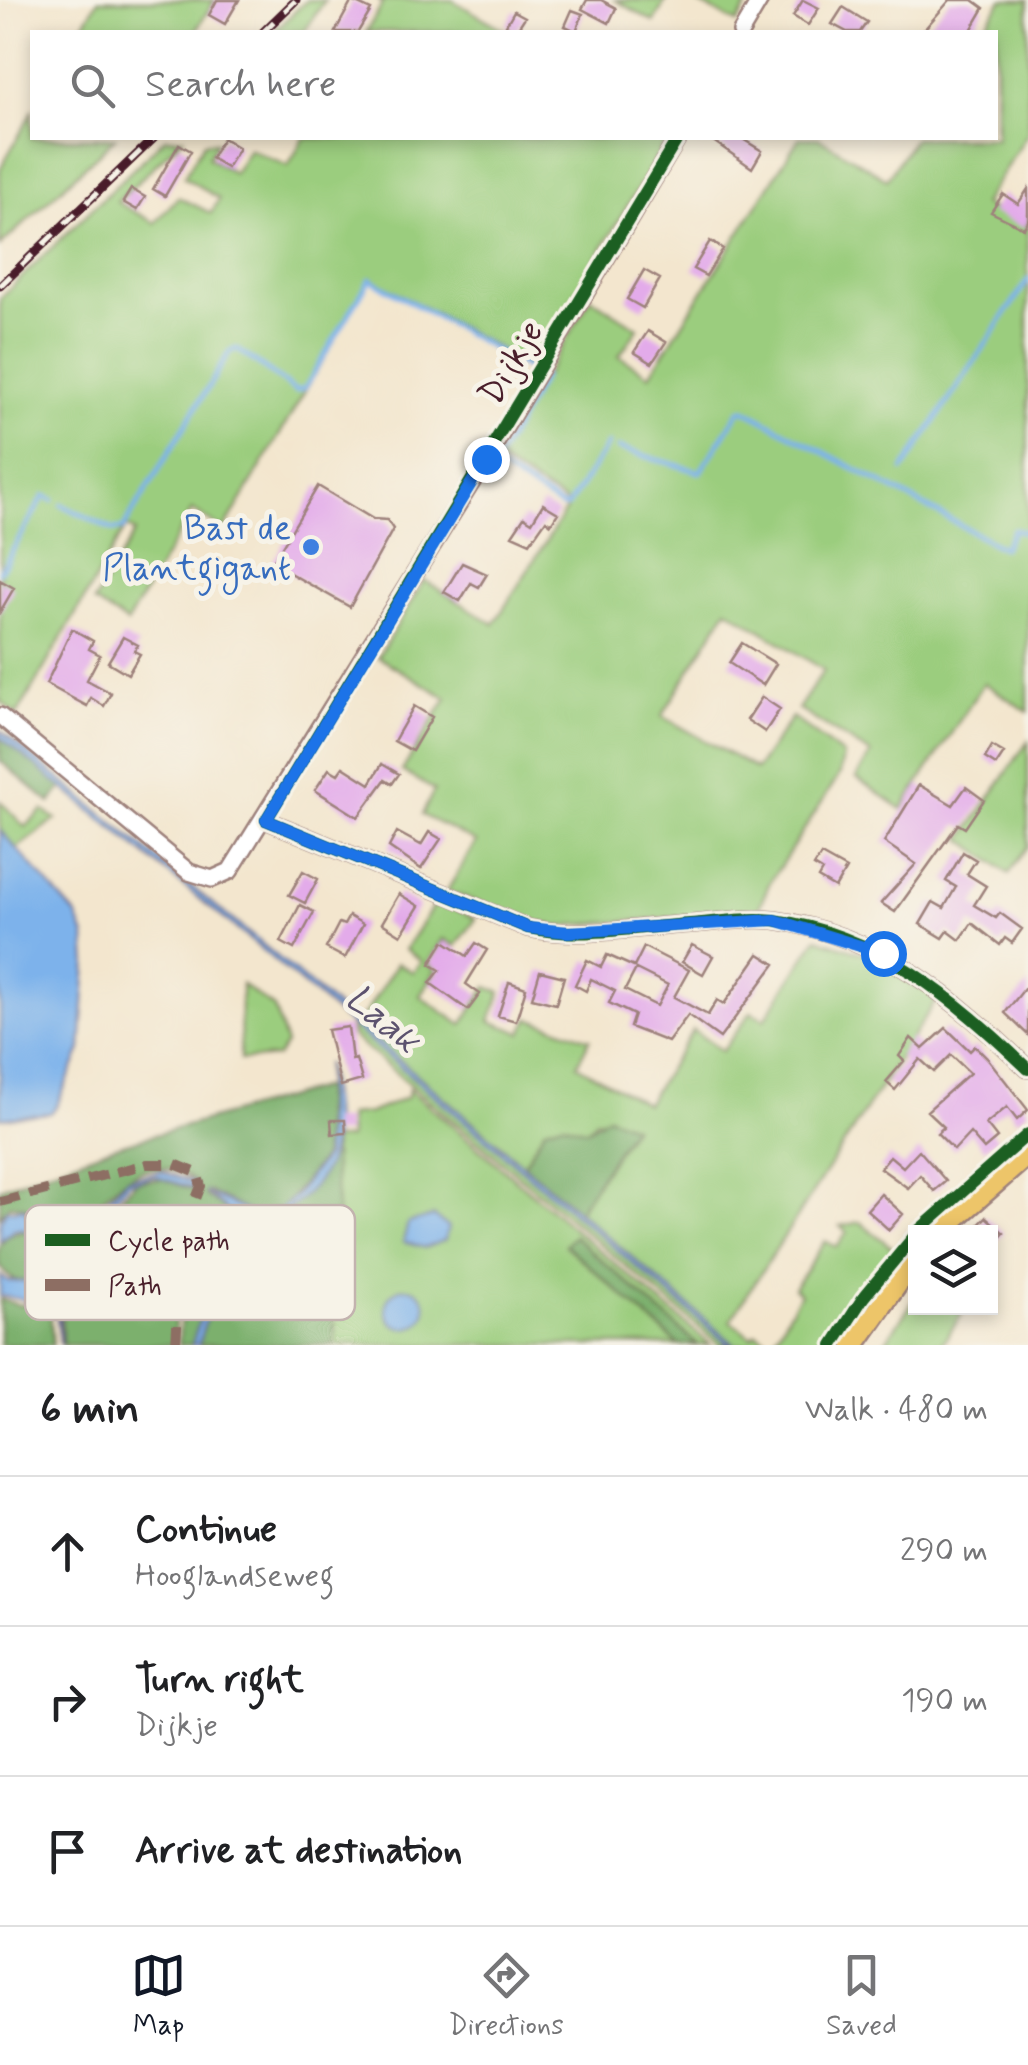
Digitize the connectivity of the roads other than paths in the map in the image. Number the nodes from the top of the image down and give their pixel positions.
1 (760, 0) edge
2 (741, 30) edge
3 (677, 140) edge
4 (0, 716) edge
5 (266, 820) junction
6 (1028, 1070) edge
7 (1028, 1154) edge
8 (946, 1225) edge
9 (908, 1268) edge
10 (854, 1345) edge

1 - 2 street
3 - 5 street, Dijkje
4 - 5 street, Dijkje
5 - 6 street
7 - 8 main road
9 - 10 main road

